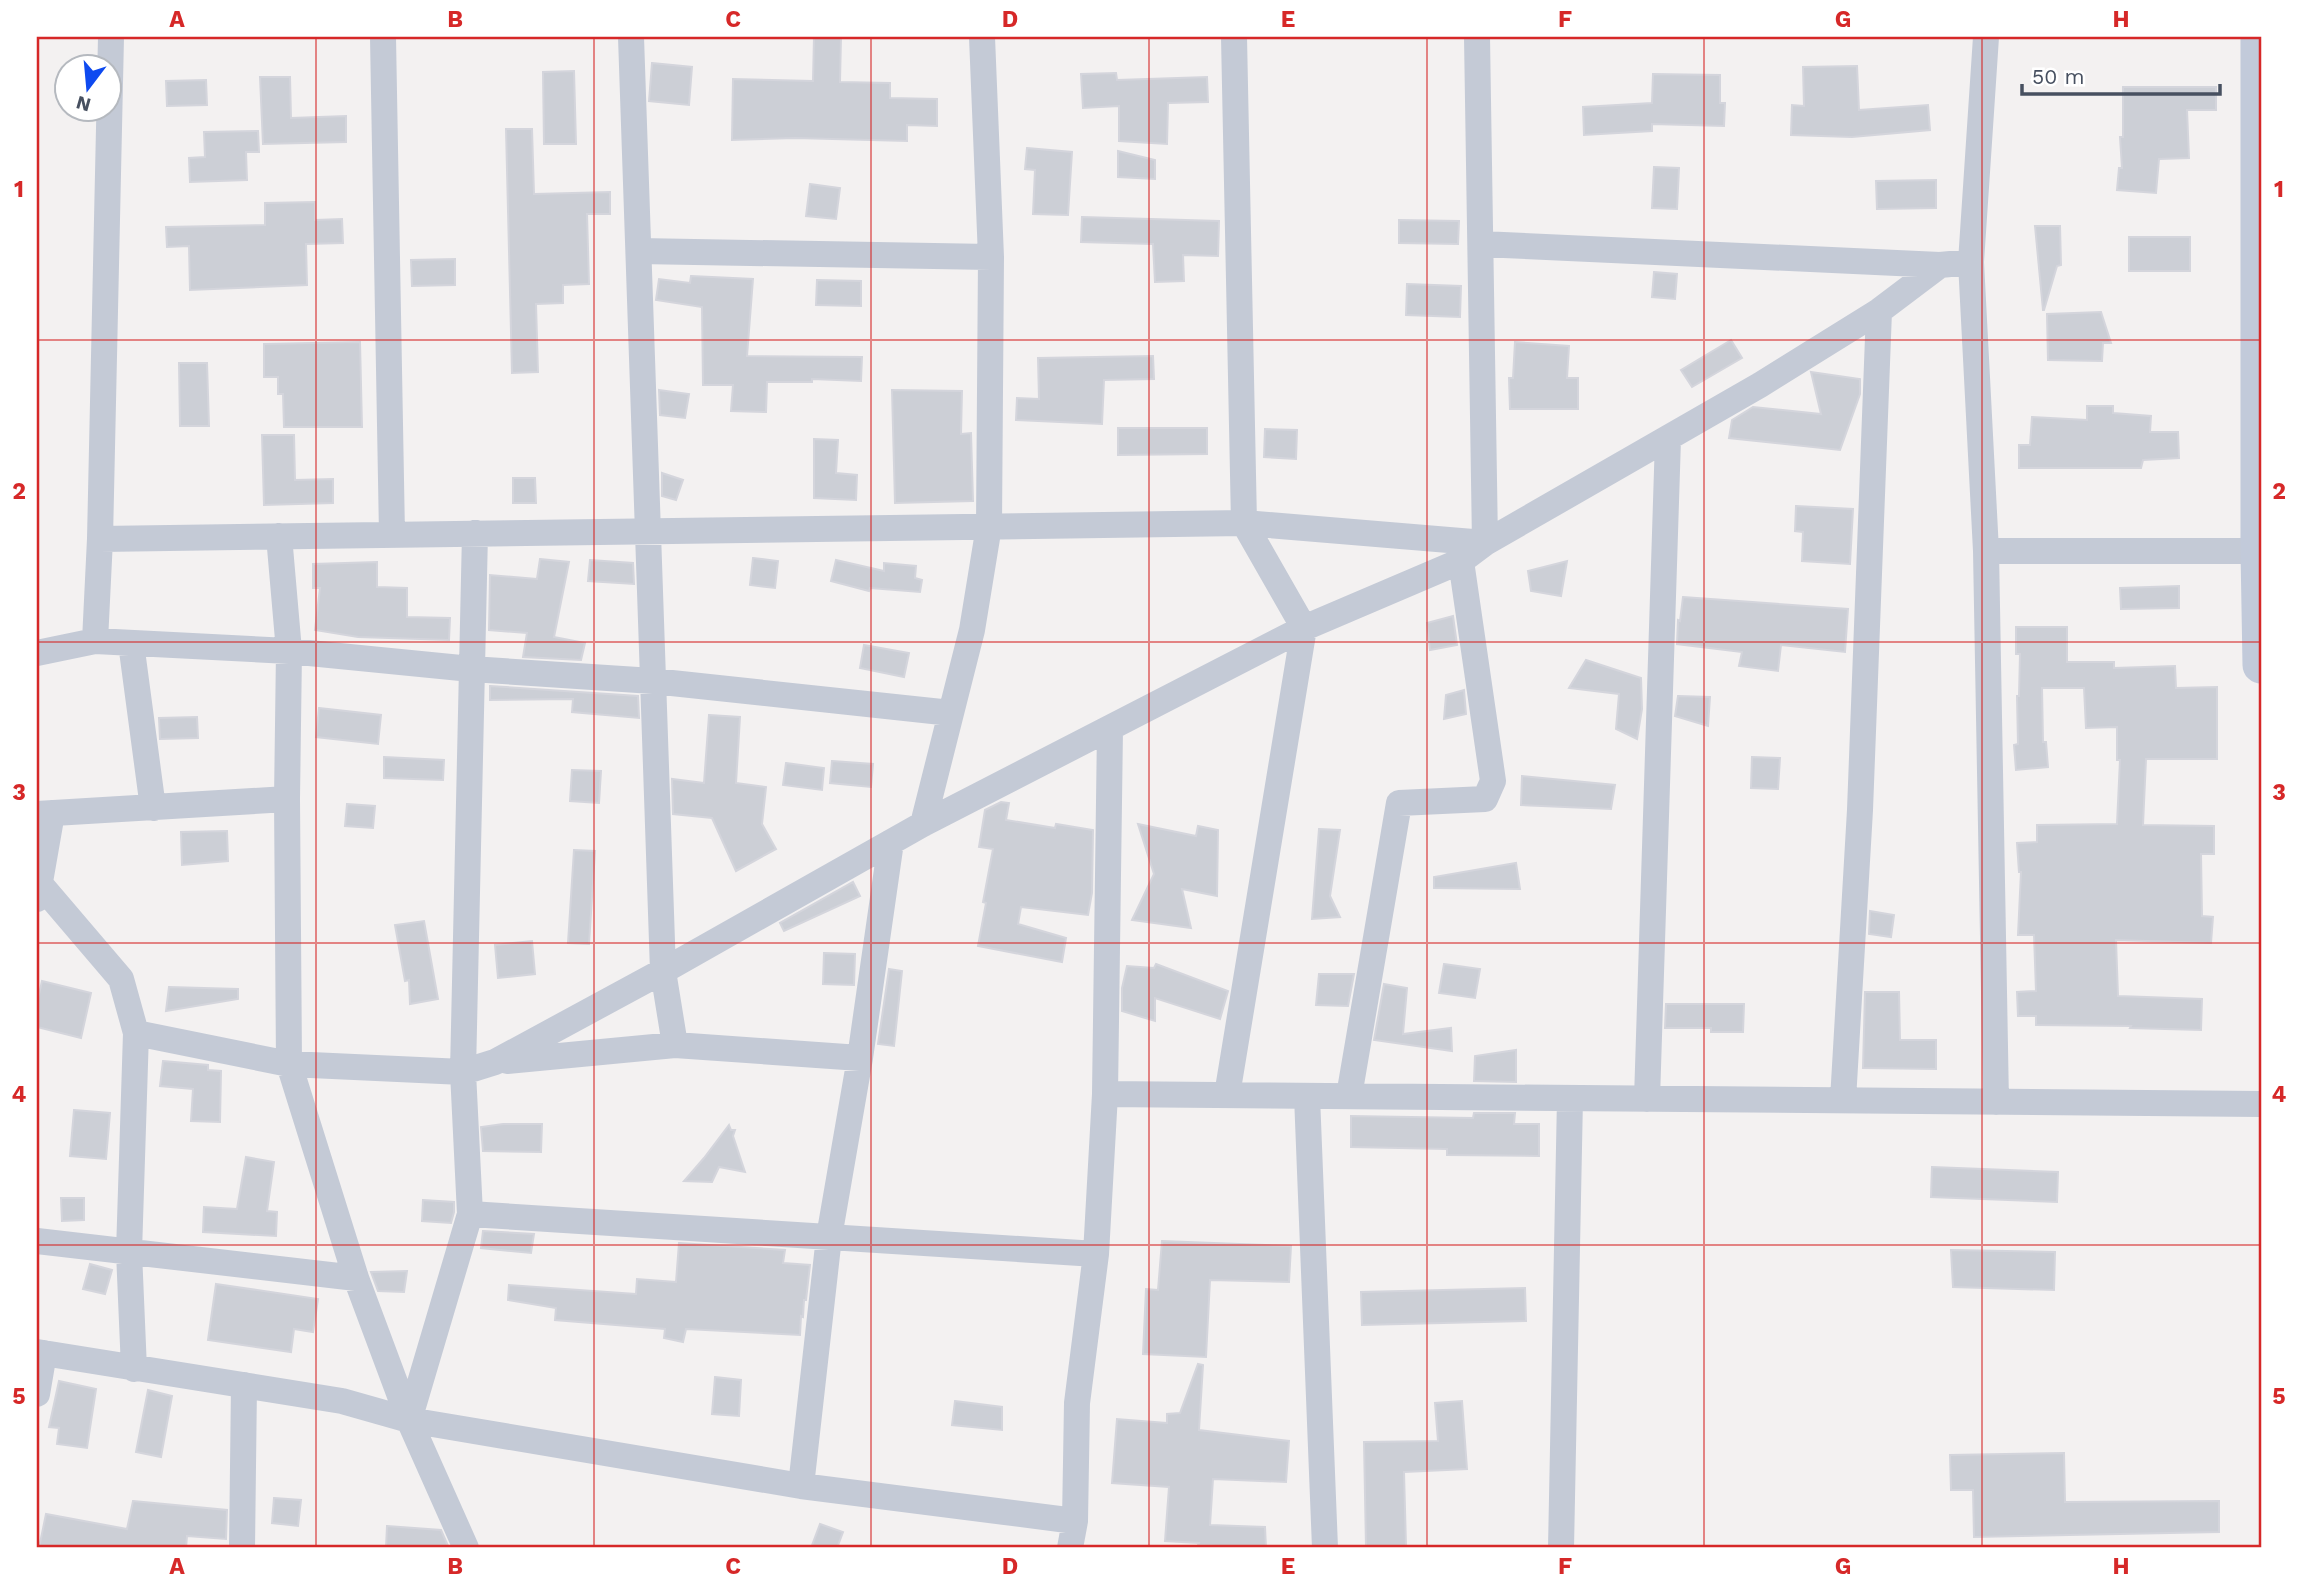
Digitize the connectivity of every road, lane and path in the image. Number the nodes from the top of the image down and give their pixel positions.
1 (111, 37) edge
2 (383, 37) edge
3 (631, 37) edge
4 (982, 37) edge
5 (1234, 37) edge
6 (1477, 37) edge
7 (1986, 37) edge
8 (2259, 37) edge
9 (1481, 244) junction
10 (639, 251) junction
11 (990, 257) junction
12 (1971, 261) junction
13 (1940, 265) junction
14 (2260, 291) edge
15 (1879, 311) junction
16 (1668, 439) junction
17 (1244, 523) junction
18 (989, 526) junction
19 (647, 531) junction
20 (474, 533) junction
21 (392, 535) junction
22 (279, 537) junction
23 (100, 539) junction
24 (1485, 543) junction
25 (1986, 551) junction
26 (2260, 551) edge
27 (1461, 561) junction
28 (1304, 628) junction
29 (95, 641) junction
30 (131, 643) junction
31 (289, 651) junction
32 (37, 653) edge
33 (2261, 665) edge
34 (471, 669) junction
35 (653, 681) junction
36 (951, 713) junction
37 (1110, 729) junction
38 (287, 799) junction
39 (153, 808) junction
40 (44, 813) edge
41 (923, 824) junction
42 (891, 842) junction
43 (38, 892) edge
44 (663, 971) junction
45 (136, 1032) junction
46 (675, 1045) junction
47 (860, 1058) junction
48 (495, 1062) junction
49 (289, 1063) junction
50 (463, 1072) junction
51 (1105, 1094) junction
52 (1227, 1095) junction
53 (1307, 1096) junction
54 (1349, 1096) junction
55 (1570, 1098) junction
56 (1647, 1099) junction
57 (1843, 1100) junction
58 (1996, 1102) junction
59 (2261, 1104) edge
60 (470, 1214) junction
61 (829, 1237) junction
62 (37, 1241) edge
63 (129, 1252) junction
64 (1096, 1254) junction
65 (356, 1278) junction
66 (40, 1352) edge
67 (134, 1369) junction
68 (244, 1385) junction
69 (37, 1394) edge
70 (410, 1420) junction
71 (801, 1486) junction
72 (1076, 1521) junction
73 (242, 1548) edge
74 (466, 1548) edge
75 (1070, 1548) edge
76 (1325, 1548) edge
77 (1561, 1548) edge

1 - 23 street
2 - 21 street
3 - 10 street
4 - 11 street
5 - 17 street
6 - 9 street
7 - 12 street
8 - 14 street
9 - 13 street
9 - 24 street
10 - 11 street
10 - 19 street
11 - 18 street
12 - 13 street
12 - 25 street
13 - 15 street
14 - 26 street
15 - 16 street
15 - 57 street
16 - 24 street
16 - 56 street
17 - 18 street
17 - 24 street
17 - 28 street
18 - 19 street
18 - 36 street
19 - 20 street
19 - 35 street
20 - 21 street
20 - 34 street
21 - 22 street
22 - 23 street
22 - 31 street
23 - 29 street
24 - 27 street
25 - 26 street
25 - 58 street
26 - 33 street
27 - 28 street
27 - 54 street
28 - 37 street
28 - 52 street
29 - 30 street
29 - 32 street
30 - 31 street
30 - 39 street
31 - 34 street
31 - 38 street
34 - 35 street
34 - 50 street
35 - 36 street
35 - 44 street
36 - 41 street
37 - 41 street
37 - 51 street
38 - 39 street
38 - 49 street
39 - 40 street
40 - 43 street
41 - 42 street
42 - 44 street
42 - 47 street
43 - 45 street
44 - 46 street
44 - 48 street
45 - 49 street
45 - 63 street
46 - 47 street
46 - 48 street
47 - 61 street
48 - 50 street
49 - 50 street
49 - 65 street
50 - 60 street
51 - 52 street
51 - 64 street
52 - 53 street
53 - 54 street
53 - 76 street
54 - 55 street
55 - 56 street
55 - 77 street
56 - 57 street
57 - 58 street
58 - 59 street
60 - 61 street
60 - 70 street
61 - 64 street
61 - 71 street
62 - 63 street
63 - 65 street
63 - 67 street
64 - 72 street
65 - 70 street
66 - 67 street
66 - 69 street
67 - 68 street
68 - 70 street
68 - 73 street
70 - 71 street
70 - 74 street
71 - 72 street
72 - 75 street

